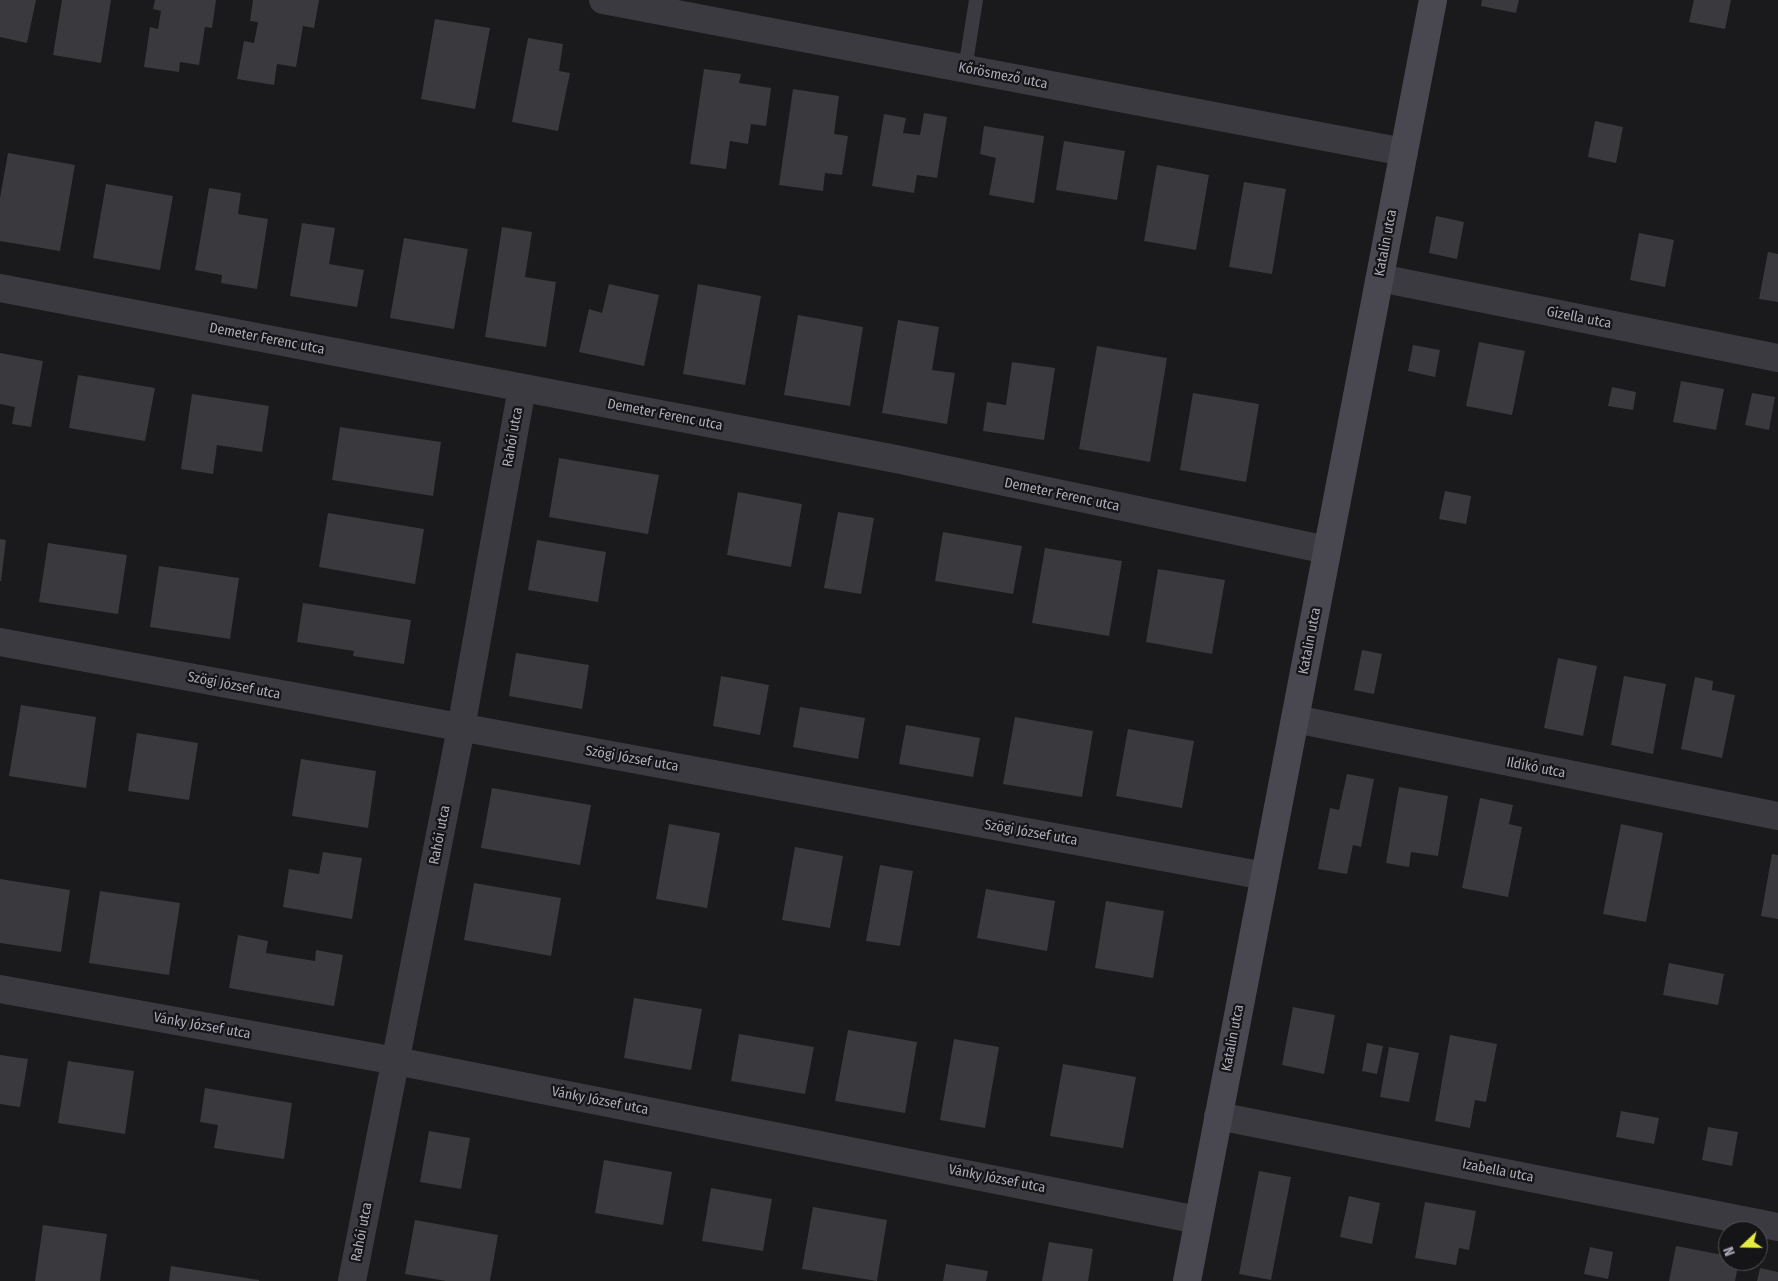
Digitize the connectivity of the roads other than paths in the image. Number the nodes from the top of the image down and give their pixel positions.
1 (976, 0) edge
2 (1433, 0) edge
3 (609, 1) edge
4 (965, 69) junction
5 (1404, 152) junction
6 (1380, 278) junction
7 (0, 288) edge
8 (1778, 358) edge
9 (522, 388) junction
10 (1328, 550) junction
11 (0, 642) edge
12 (1295, 719) junction
13 (461, 728) junction
14 (1778, 816) edge
15 (1265, 876) junction
16 (0, 989) edge
17 (396, 1061) junction
18 (1218, 1116) junction
19 (1198, 1220) junction
20 (1778, 1227) edge
21 (352, 1281) edge
22 (1187, 1281) edge

1 - 4 lane
2 - 5 street, Katalin utca
3 - 4 street, Kőrösmező utca
4 - 5 street, Kőrösmező utca
5 - 6 street, Katalin utca
6 - 8 street, Gizella utca
6 - 10 street, Katalin utca
7 - 9 street, Demeter Ferenc utca
9 - 10 street, Demeter Ferenc utca
9 - 13 street, Rahói utca
10 - 12 street, Katalin utca
11 - 13 street, Szögi József utca
12 - 14 street, Ildikó utca
12 - 15 street, Katalin utca
13 - 15 street, Szögi József utca
13 - 17 street, Rahói utca
15 - 18 street, Katalin utca
16 - 17 street, Vánky József utca
17 - 19 street, Vánky József utca
17 - 21 street, Rahói utca
18 - 19 street, Katalin utca
18 - 20 street, Izabella utca
19 - 22 street, Katalin utca

